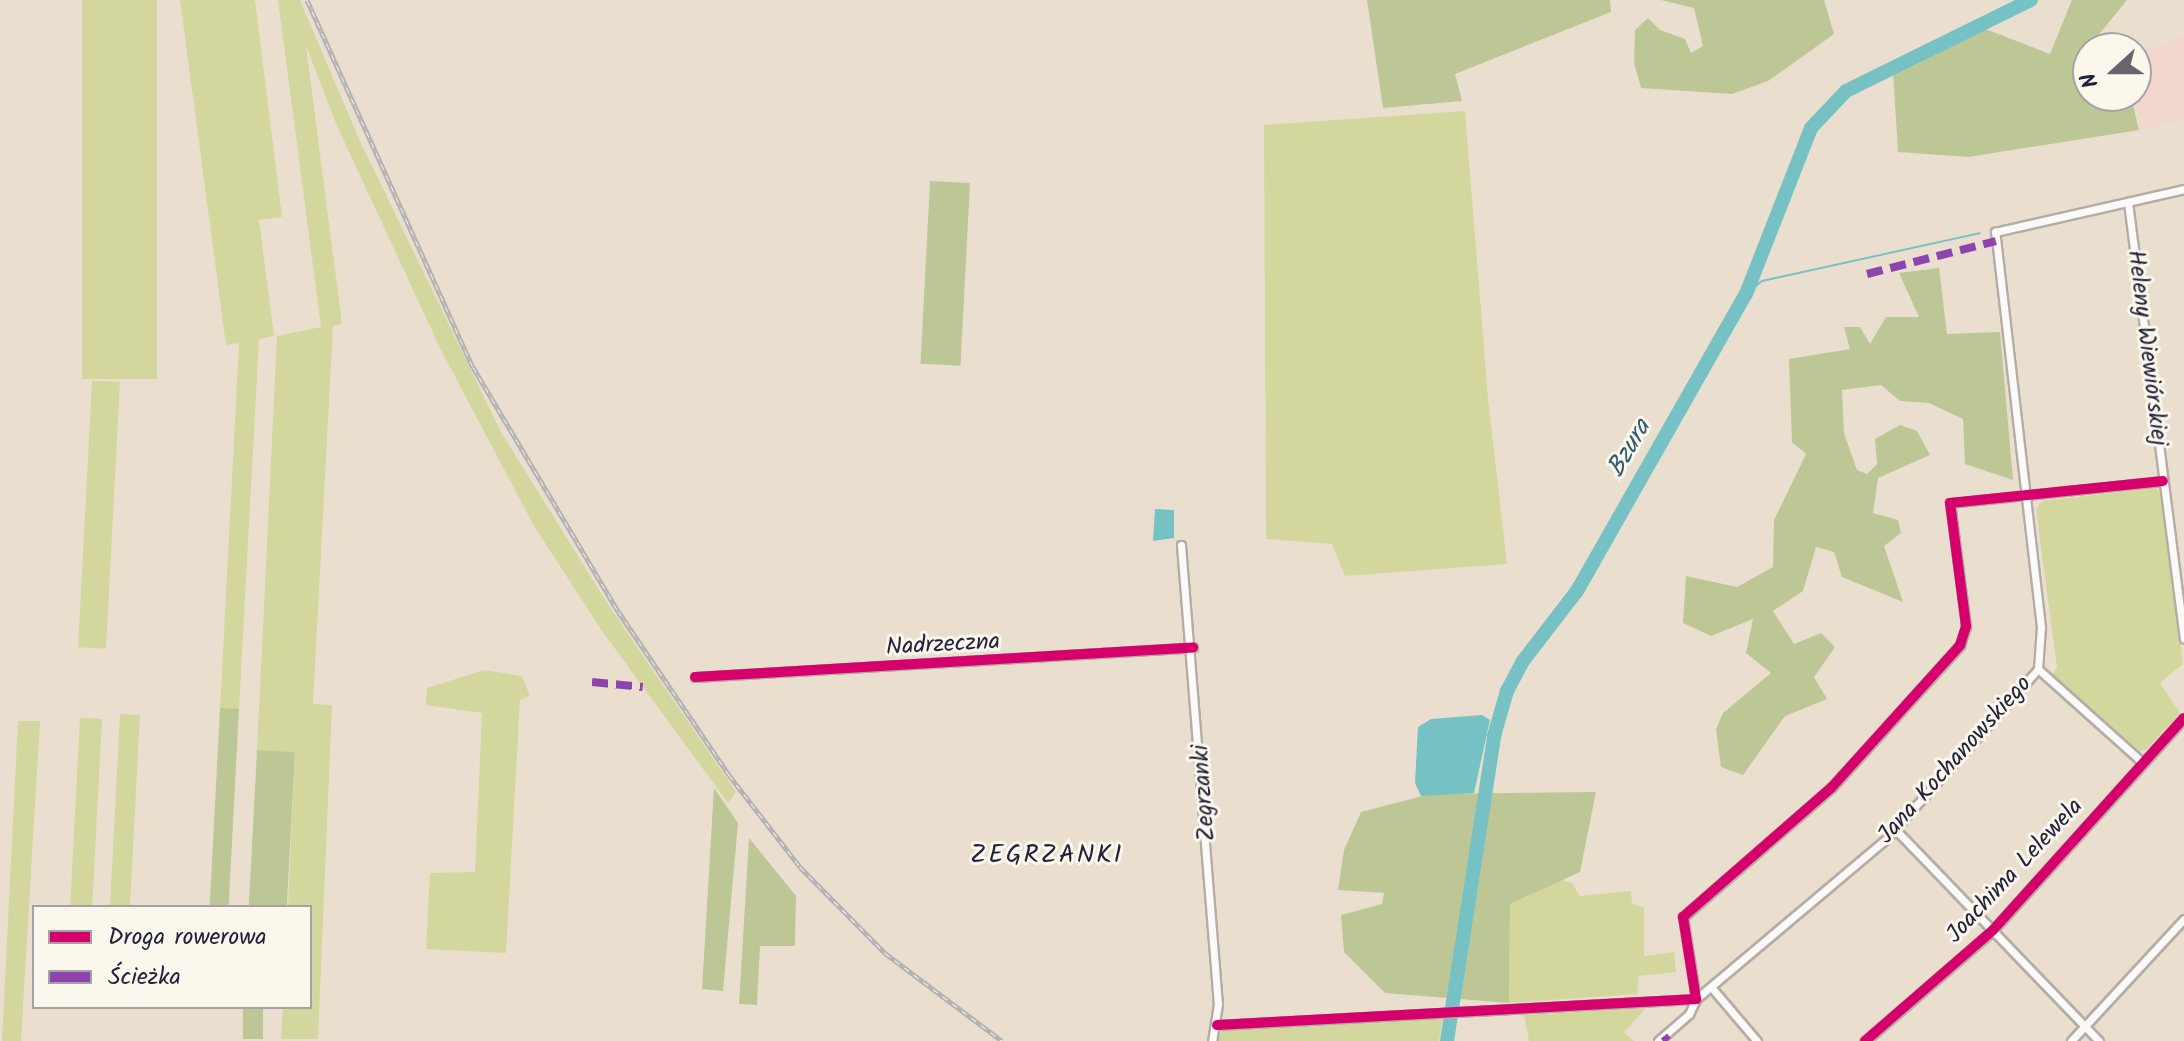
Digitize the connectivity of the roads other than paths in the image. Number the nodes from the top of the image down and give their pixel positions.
1 (2184, 189) edge
2 (2128, 202) junction
3 (2163, 481) junction
4 (2025, 495) junction
5 (1181, 545) dead end
6 (2184, 638) edge
7 (1193, 647) junction
8 (2038, 669) junction
9 (695, 677) dead end
10 (2184, 718) edge
11 (2174, 731) junction
12 (2184, 735) edge
13 (2142, 762) junction
14 (1895, 829) junction
15 (2184, 919) edge
16 (1993, 930) junction
17 (1711, 987) junction
18 (1696, 999) junction
19 (1217, 1025) junction
20 (2089, 1025) junction
21 (1663, 1039) edge
22 (1212, 1041) edge
23 (1757, 1041) edge
24 (1865, 1041) edge
25 (2071, 1041) edge
26 (2099, 1041) edge

1 - 2 street
2 - 3 street, Heleny Wiewiórskiej
2 - 4 street, Jana Kochanowskiego
3 - 4 street
3 - 6 street, Heleny Wiewiórskiej
4 - 8 street, Jana Kochanowskiego
4 - 18 street
5 - 7 street, Zegrzanki
7 - 9 street, Nadrzeczna
7 - 19 street, Zegrzanki
8 - 13 street
8 - 14 street, Jana Kochanowskiego
10 - 11 street, Joachima Lelewela
11 - 12 street
11 - 13 street, Joachima Lelewela
13 - 16 street, Joachima Lelewela
14 - 16 street
14 - 17 street, Jana Kochanowskiego
15 - 20 street
16 - 20 street
16 - 24 street, Joachima Lelewela
17 - 18 street, Jana Kochanowskiego
17 - 23 street
18 - 19 street
18 - 21 street, Jana Kochanowskiego
19 - 22 street, Zegrzanki
20 - 25 street
20 - 26 street

